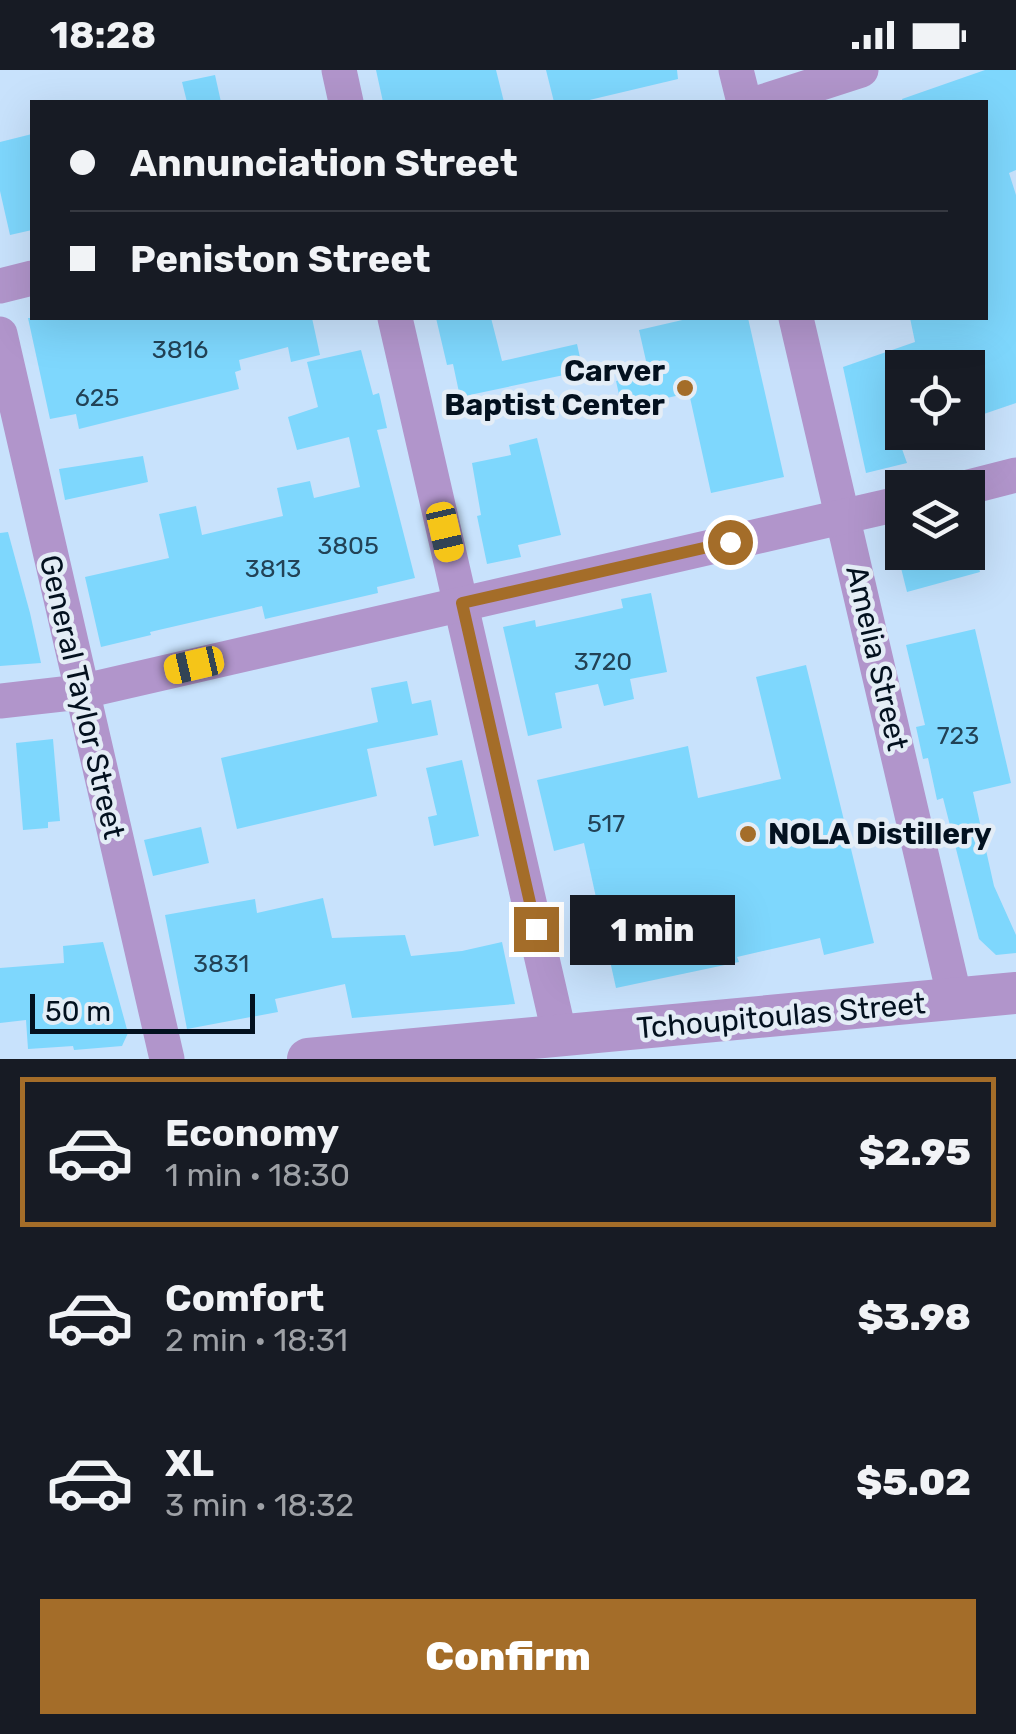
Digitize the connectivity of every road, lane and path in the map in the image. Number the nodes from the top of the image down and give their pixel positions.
1 (338, 70) edge
2 (736, 70) edge
3 (861, 70) edge
4 (346, 100) edge
5 (744, 100) edge
6 (768, 100) edge
7 (30, 278) edge
8 (0, 286) edge
9 (396, 320) edge
10 (796, 320) edge
11 (0, 334) edge
12 (1016, 475) edge
13 (985, 483) edge
14 (885, 506) edge
15 (844, 517) junction
16 (462, 603) junction
17 (80, 692) junction
18 (0, 701) edge
19 (1016, 993) edge
20 (955, 999) junction
21 (560, 1037) junction
22 (167, 1059) edge
23 (308, 1059) edge

1 - 4 street
2 - 5 street
3 - 6 street
7 - 8 street
9 - 16 street
10 - 15 street, Amelia Street
11 - 17 street, General Taylor Street
12 - 13 street
14 - 15 street
15 - 16 street
15 - 20 street, Amelia Street
16 - 17 street
16 - 21 street
17 - 18 street
17 - 22 street, General Taylor Street
19 - 20 street, Tchoupitoulas Street
20 - 21 street, Tchoupitoulas Street
21 - 23 street, Tchoupitoulas Street

